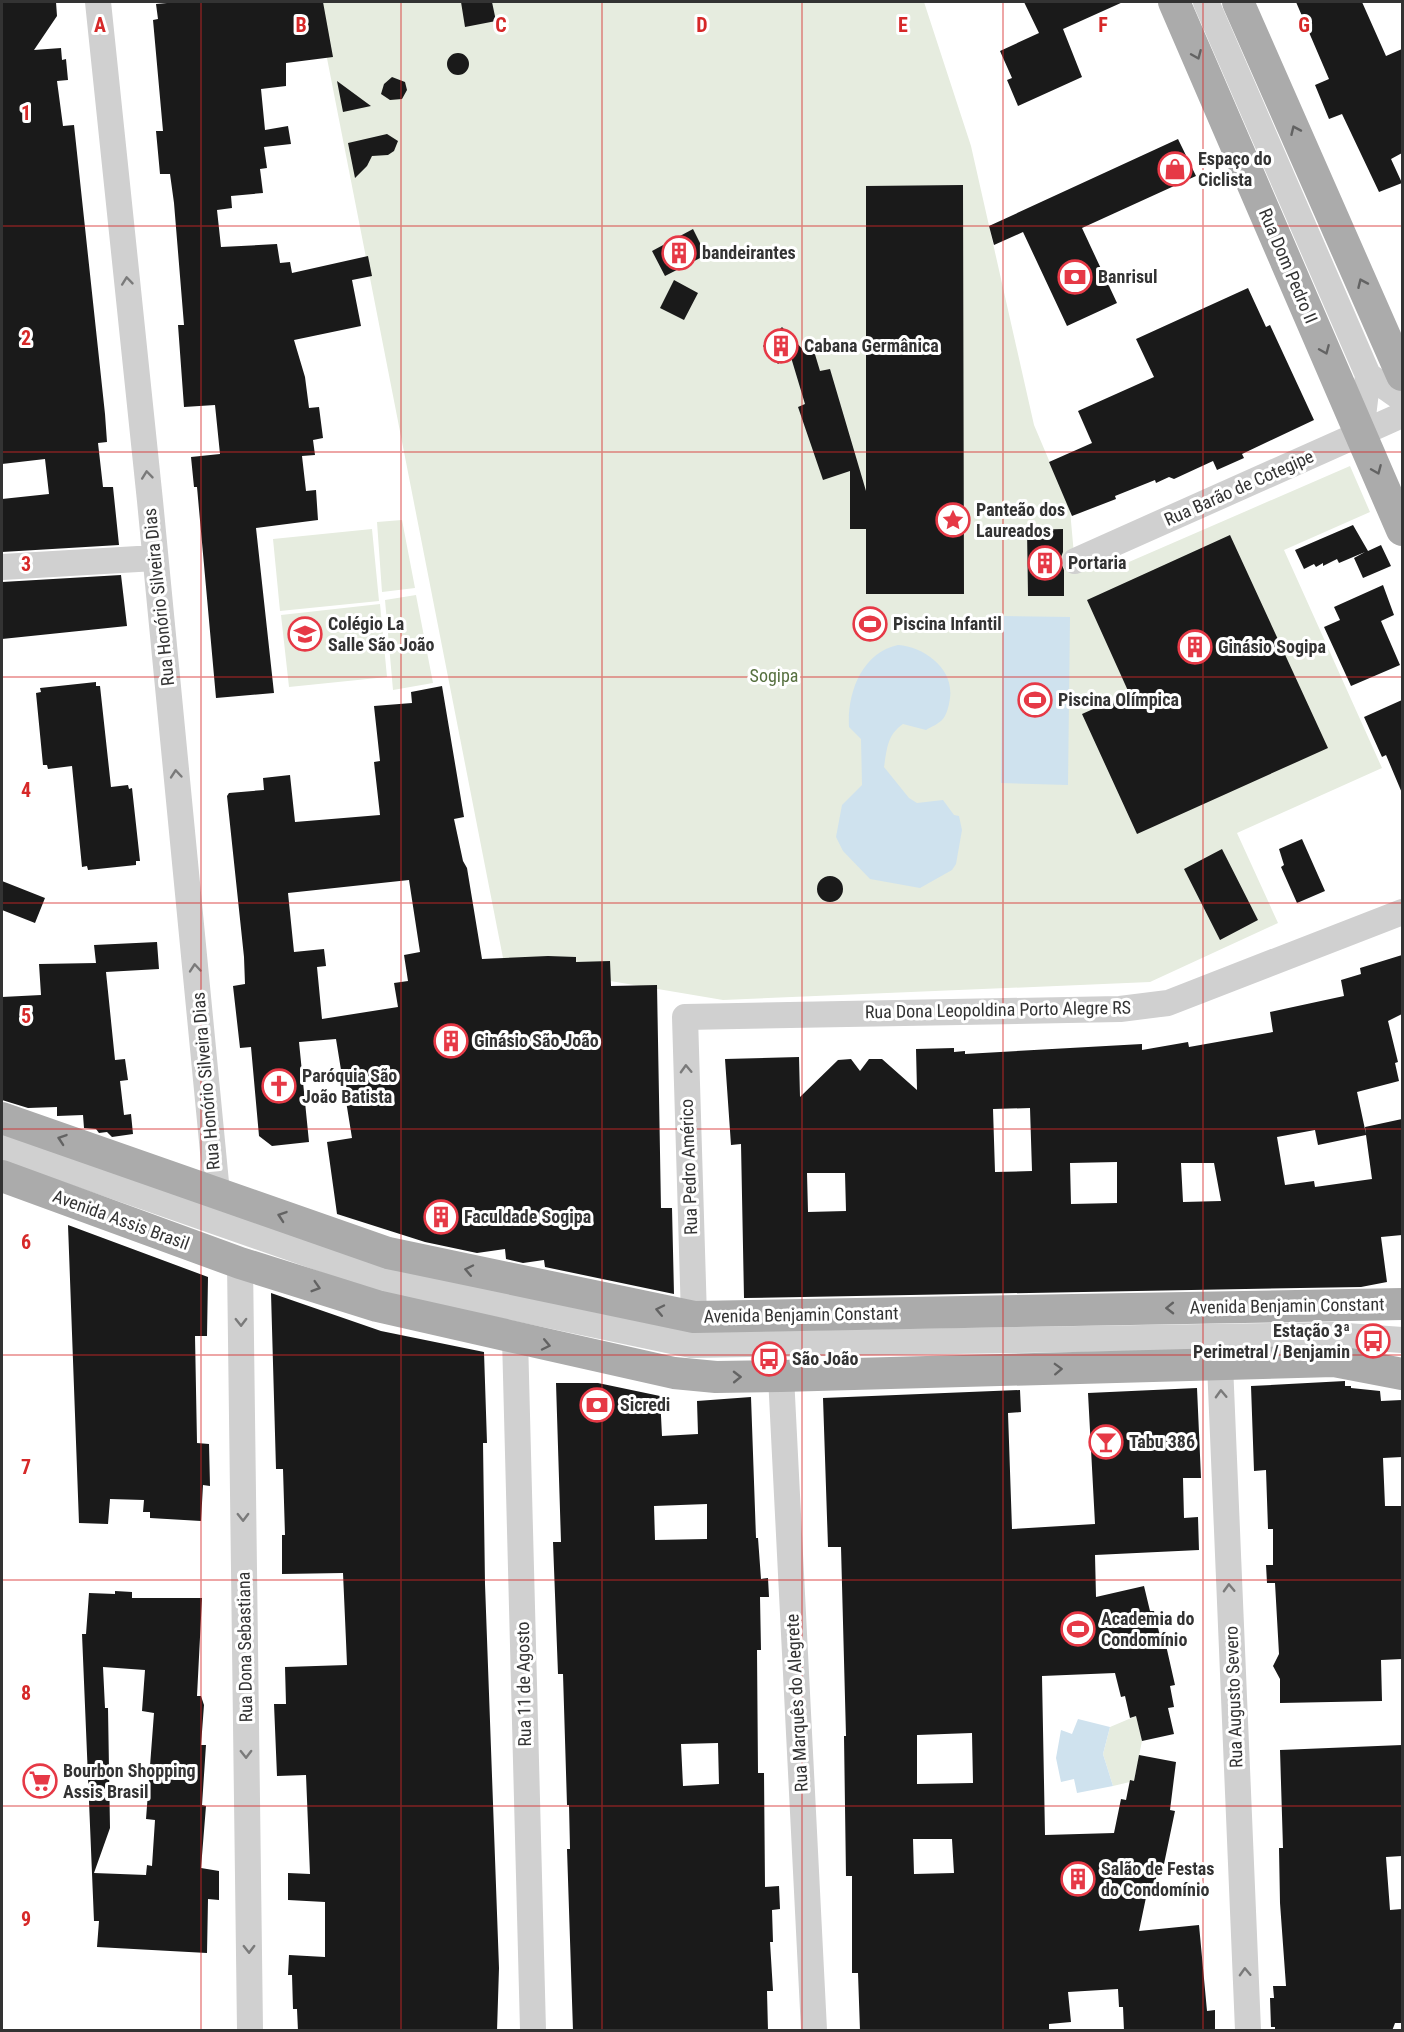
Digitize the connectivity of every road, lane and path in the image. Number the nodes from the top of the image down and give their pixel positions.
1 (98, 2) edge
2 (1174, 2) edge
3 (1206, 2) edge
4 (1238, 2) edge
5 (1368, 375) junction
6 (1402, 375) edge
7 (1402, 399) edge
8 (1402, 415) edge
9 (1361, 433) junction
10 (1402, 530) edge
11 (155, 558) junction
12 (1075, 561) dead end
13 (2, 567) edge
14 (1402, 912) edge
15 (685, 1017) joint
16 (2, 1118) edge
17 (2, 1147) edge
18 (2, 1176) edge
19 (61, 1198) junction
20 (217, 1208) junction
21 (240, 1263) junction
22 (1402, 1304) edge
23 (1333, 1306) junction
24 (1014, 1311) junction
25 (694, 1317) junction
26 (1402, 1325) edge
27 (515, 1338) junction
28 (1402, 1340) edge
29 (875, 1344) junction
30 (1402, 1354) edge
31 (1334, 1361) junction
32 (1220, 1364) junction
33 (1016, 1370) junction
34 (1402, 1374) edge
35 (781, 1376) junction
36 (250, 2031) edge
37 (533, 2031) edge
38 (814, 2031) edge
39 (1248, 2031) edge

11 -> 1 street, Rua Honório Silveira Dias
2 -> 9 main road, Rua Dom Pedro II
3 - 5 street
6 -> 4 main road
5 - 7 street
5 - 9 street
8 - 9 street, Rua Barão de Cotegipe
9 -> 10 main road, Rua Dom Pedro II
9 - 12 street, Rua Barão de Cotegipe
11 - 13 street
20 -> 11 street, Rua Honório Silveira Dias
14 - 15 street, Rua Dona Leopoldina Porto Alegre RS
25 -> 15 street, Rua Pedro Américo
20 -> 16 main road
17 - 20 street
18 - 19 main road, Avenida Assis Brasil
19 - 20 street
19 - 21 main road, Avenida Assis Brasil
25 -> 20 main road, Avenida Benjamin Constant
20 - 29 street
21 -> 27 main road
21 -> 36 street, Rua Dona Sebastiana
22 - 23 main road, Avenida Benjamin Constant
23 -> 24 main road, Avenida Benjamin Constant
23 - 26 street
24 - 25 main road, Avenida Benjamin Constant
24 - 29 street
27 -> 35 main road
27 - 37 street, Rua 11 de Agosto
28 - 29 street
29 - 33 street
30 - 31 street
31 - 32 main road
31 - 34 main road
33 -> 32 main road
39 -> 32 street, Rua Augusto Severo
33 - 35 main road
35 - 38 street, Rua Marquês do Alegrete

